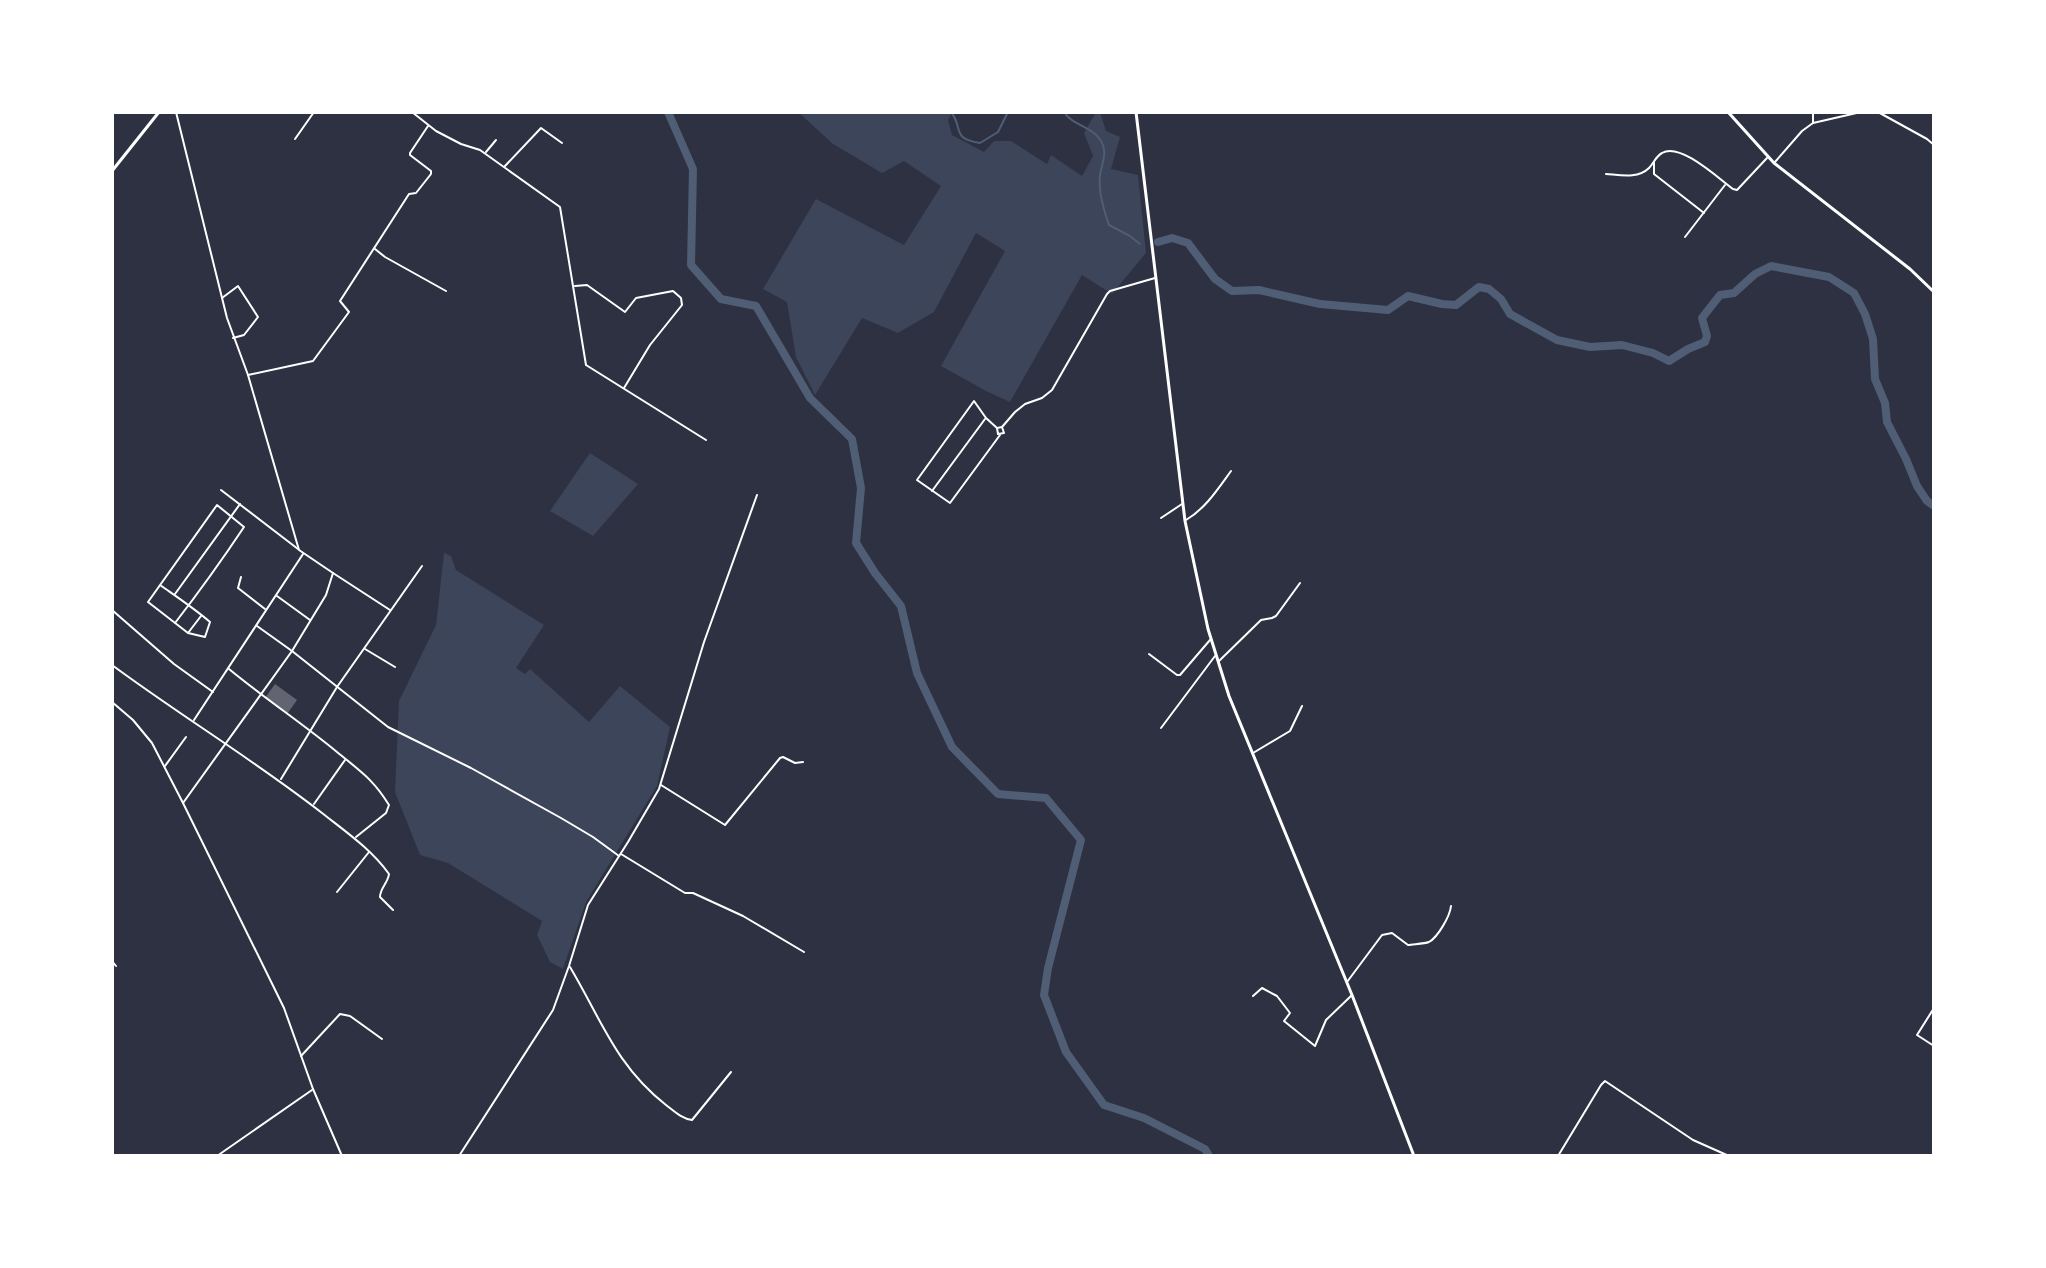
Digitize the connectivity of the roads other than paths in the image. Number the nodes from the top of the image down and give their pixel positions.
1 (159, 112) edge
2 (176, 112) edge
3 (314, 112) edge
4 (412, 112) edge
5 (1136, 112) edge
6 (1728, 112) edge
7 (1813, 112) edge
8 (1861, 112) edge
9 (1878, 112) edge
10 (1813, 123) junction
11 (428, 125) junction
12 (295, 139) dead end
13 (496, 140) dead end
14 (562, 143) dead end
15 (1934, 145) edge
16 (485, 153) junction
17 (1768, 157) junction
18 (1654, 161) junction
19 (1774, 163) junction
20 (504, 167) junction
21 (112, 171) edge
22 (1606, 174) dead end
23 (1726, 184) junction
24 (1704, 213) junction
25 (1685, 237) dead end
26 (374, 248) junction
27 (1156, 278) junction
28 (573, 286) junction
29 (446, 291) dead end
30 (1934, 292) edge
31 (222, 298) junction
32 (233, 338) junction
33 (248, 375) junction
34 (624, 388) junction
35 (986, 418) junction
36 (1002, 427) junction
37 (997, 428) junction
38 (1000, 435) junction
39 (706, 440) dead end
40 (1231, 471) dead end
41 (221, 490) dead end
42 (932, 491) junction
43 (757, 495) dead end
44 (240, 504) junction
45 (1183, 504) junction
46 (230, 516) junction
47 (1161, 518) dead end
48 (1185, 521) junction
49 (299, 550) junction
50 (303, 553) junction
51 (422, 566) dead end
52 (333, 573) junction
53 (241, 577) dead end
54 (1300, 583) dead end
55 (160, 585) junction
56 (174, 595) junction
57 (276, 595) junction
58 (189, 605) junction
59 (112, 610) edge
60 (267, 610) junction
61 (391, 611) junction
62 (116, 613) junction
63 (201, 615) junction
64 (112, 618) edge
65 (311, 621) junction
66 (175, 623) junction
67 (257, 626) junction
68 (188, 633) junction
69 (1211, 639) junction
70 (364, 649) junction
71 (292, 651) junction
72 (1149, 654) dead end
73 (1216, 655) junction
74 (1218, 662) junction
75 (112, 665) edge
76 (395, 667) dead end
77 (229, 669) junction
78 (337, 687) junction
79 (213, 693) junction
80 (261, 696) junction
81 (112, 702) edge
82 (1302, 706) dead end
83 (193, 721) junction
84 (1161, 728) dead end
85 (311, 730) junction
86 (186, 737) dead end
87 (225, 744) junction
88 (1253, 754) junction
89 (345, 759) junction
90 (803, 762) dead end
91 (164, 767) junction
92 (280, 780) junction
93 (660, 784) junction
94 (183, 803) junction
95 (313, 806) junction
96 (355, 838) junction
97 (370, 851) junction
98 (620, 855) junction
99 (337, 892) dead end
100 (1451, 906) dead end
101 (393, 910) dead end
102 (804, 952) dead end
103 (112, 961) edge
104 (116, 966) dead end
105 (569, 966) junction
106 (1347, 982) junction
107 (1352, 995) junction
108 (1253, 996) dead end
109 (1934, 1008) edge
110 (382, 1039) dead end
111 (1934, 1046) edge
112 (301, 1056) junction
113 (731, 1072) dead end
114 (313, 1089) junction
115 (217, 1156) edge
116 (342, 1156) edge
117 (459, 1156) edge
118 (1414, 1156) edge
119 (1558, 1156) edge
120 (1729, 1156) edge

1 - 21 main road
2 - 31 street
3 - 12 street
4 - 11 street
5 - 27 main road
6 - 17 main road
7 - 10 street
8 - 10 street
9 - 15 street
10 - 19 street
11 - 16 street
11 - 26 street
13 - 16 street
14 - 20 street
16 - 20 street
17 - 19 main road
17 - 23 street
18 - 22 street
18 - 23 street
18 - 24 street
19 - 30 main road
20 - 28 street
23 - 24 street
24 - 25 street
26 - 29 street
26 - 33 street
27 - 36 street
27 - 45 main road
28 - 34 street
28 - 34 street
31 - 32 street
31 - 32 street
32 - 33 street
33 - 49 street
34 - 39 street
35 - 37 street
35 - 42 street
35 - 42 street
36 - 37 street
36 - 38 street
37 - 38 street
38 - 42 street
40 - 48 street
41 - 44 street
43 - 93 street
44 - 46 street
44 - 49 street
45 - 47 street
45 - 48 main road
46 - 55 street
46 - 56 street
46 - 58 street
48 - 69 main road
49 - 50 street
50 - 52 street
50 - 57 street
51 - 61 street
52 - 61 street
52 - 65 street
53 - 60 street
54 - 74 street
55 - 56 street
55 - 66 street
56 - 58 street
57 - 60 street
57 - 65 street
58 - 63 street
58 - 66 street
59 - 62 street
60 - 67 street
61 - 70 street
62 - 64 street
62 - 79 street
63 - 68 street
63 - 68 street
65 - 71 street
66 - 68 street
67 - 71 street
67 - 77 street
69 - 72 street
69 - 73 main road
70 - 76 street
70 - 78 street
71 - 78 street
71 - 80 street
73 - 74 main road
73 - 84 street
74 - 88 main road
75 - 83 street
77 - 79 street
77 - 80 street
78 - 85 street
78 - 98 street
79 - 83 street
80 - 85 street
80 - 87 street
81 - 91 street
82 - 88 street
83 - 87 street
85 - 89 street
85 - 92 street
86 - 91 street
87 - 92 street
87 - 94 street
88 - 106 main road
89 - 95 street
89 - 96 street
90 - 93 street
91 - 94 street
92 - 95 street
93 - 98 street
94 - 112 street
95 - 96 street
96 - 97 street
97 - 99 street
97 - 101 street
98 - 102 street
98 - 105 street
100 - 106 street
103 - 104 street
105 - 113 street
105 - 117 street
106 - 107 main road
107 - 108 street
107 - 118 main road
109 - 111 street
110 - 112 street
112 - 114 street
114 - 115 street
114 - 116 street
119 - 120 street

